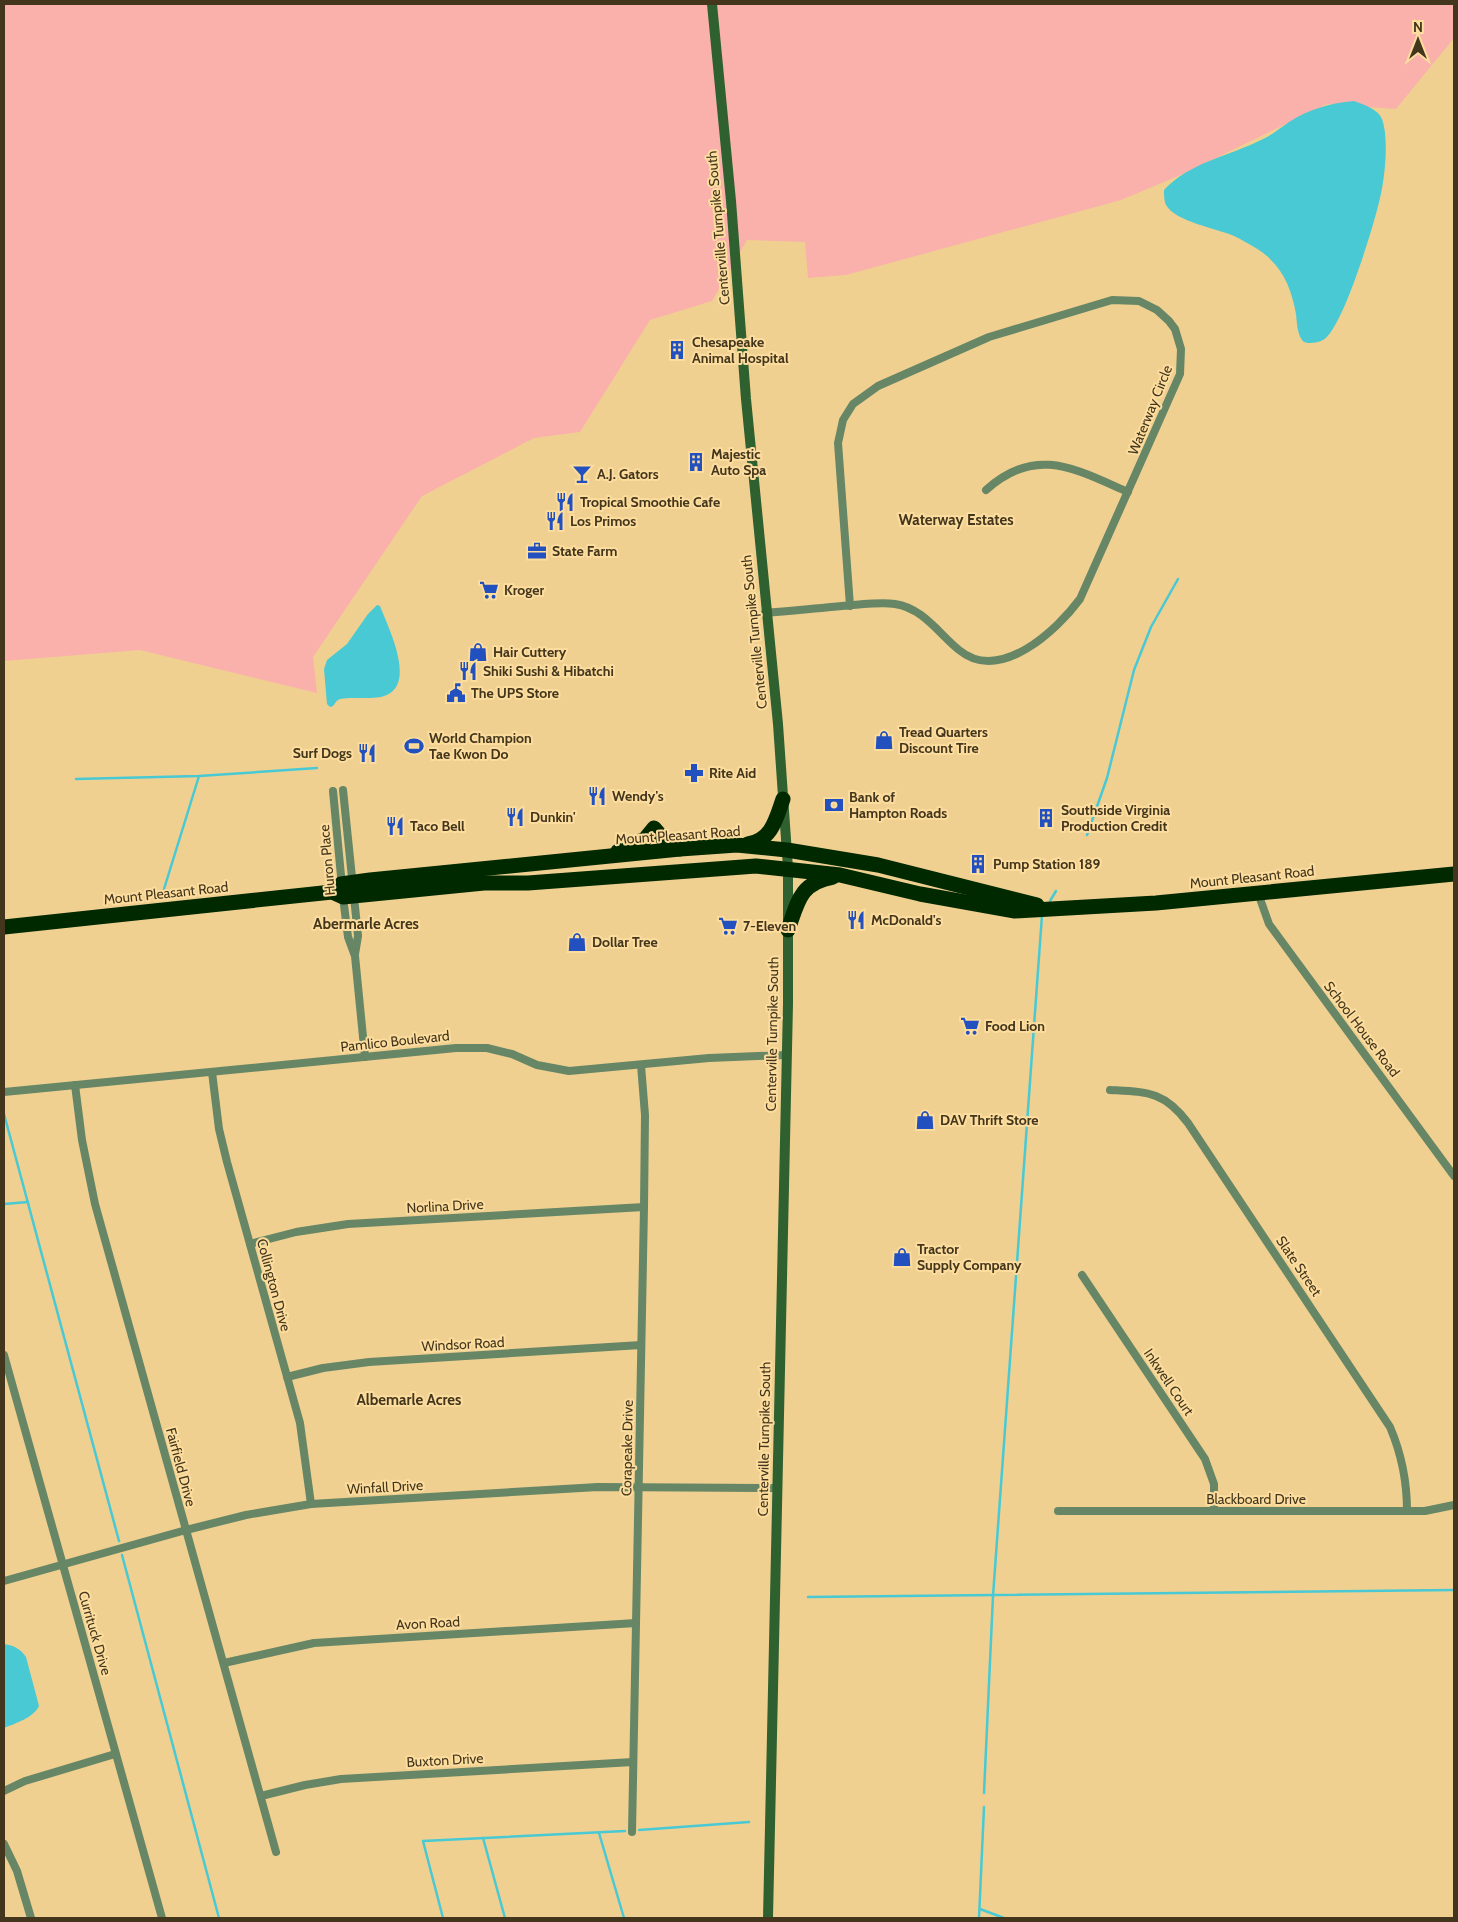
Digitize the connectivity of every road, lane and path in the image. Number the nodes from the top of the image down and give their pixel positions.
1 (712, 4) edge
2 (986, 490) dead end
3 (1128, 492) junction
4 (850, 606) junction
5 (766, 613) junction
6 (343, 790) dead end
7 (333, 791) dead end
8 (783, 799) junction
9 (737, 846) junction
10 (680, 849) junction
11 (787, 850) junction
12 (604, 857) junction
13 (788, 868) junction
14 (1454, 874) edge
15 (840, 875) junction
16 (600, 878) junction
17 (345, 890) junction
18 (1258, 893) junction
19 (1054, 908) junction
20 (4, 927) edge
21 (788, 930) junction
22 (355, 956) junction
23 (786, 1055) junction
24 (365, 1057) junction
25 (641, 1065) junction
26 (212, 1072) junction
27 (75, 1085) junction
28 (1110, 1090) dead end
29 (4, 1092) edge
30 (1454, 1176) edge
31 (644, 1207) junction
32 (250, 1244) junction
33 (1082, 1275) dead end
34 (641, 1345) junction
35 (4, 1355) edge
36 (287, 1377) junction
37 (638, 1486) junction
38 (777, 1488) junction
39 (312, 1504) junction
40 (1454, 1504) edge
41 (1058, 1511) dead end
42 (1214, 1511) junction
43 (1407, 1511) junction
44 (186, 1530) junction
45 (62, 1564) junction
46 (4, 1581) edge
47 (636, 1623) junction
48 (224, 1662) junction
49 (116, 1754) junction
50 (633, 1762) junction
51 (4, 1791) edge
52 (261, 1796) junction
53 (632, 1832) dead end
54 (4, 1844) edge
55 (276, 1852) dead end
56 (31, 1918) edge
57 (162, 1918) edge
58 (768, 1918) edge

1 - 5 main road, Centerville Turnpike South
2 - 3 street
3 - 4 street, Waterway Circle
3 - 4 street, Waterway Circle
4 - 5 street, Waterway Circle
5 - 8 main road, Centerville Turnpike South
6 - 17 street, Huron Place
7 - 17 street, Huron Place
8 - 9 highway
8 - 11 main road, Centerville Turnpike South
9 - 10 highway, Mount Pleasant Road
9 - 11 highway, Mount Pleasant Road
10 - 12 highway, Mount Pleasant Road
10 - 12 highway
11 - 13 main road, Centerville Turnpike South
11 - 19 highway, Mount Pleasant Road
12 - 16 highway
12 - 17 highway, Mount Pleasant Road
13 - 15 highway, Mount Pleasant Road
13 - 16 highway, Mount Pleasant Road
13 - 21 main road, Centerville Turnpike South
14 - 18 highway, Mount Pleasant Road
15 - 19 highway, Mount Pleasant Road
15 - 21 highway
16 - 17 highway, Mount Pleasant Road
17 - 20 highway, Mount Pleasant Road
17 - 22 street, Huron Place
17 - 22 street, Huron Place
18 - 19 highway, Mount Pleasant Road
18 - 30 street, School House Road
21 - 23 main road, Centerville Turnpike South
22 - 24 street, Huron Place
23 - 25 street, Pamlico Boulevard
23 - 38 main road, Centerville Turnpike South
24 - 25 street, Pamlico Boulevard
24 - 26 street, Pamlico Boulevard
25 - 31 street, Corapeake Drive
26 - 27 street, Pamlico Boulevard
26 - 32 street, Collington Drive
27 - 29 street, Pamlico Boulevard
27 - 44 street, Fairfield Drive
28 - 43 street, Slate Street
31 - 32 street, Norlina Drive
31 - 34 street, Corapeake Drive
32 - 36 street, Collington Drive
33 - 42 street, Inkwell Court
34 - 36 street, Windsor Road
34 - 37 street, Corapeake Drive
35 - 45 street, Currituck Drive
36 - 39 street, Collington Drive
37 - 38 street, Winfall Drive
37 - 39 street, Winfall Drive
37 - 47 street, Corapeake Drive
38 - 58 main road, Centerville Turnpike South
39 - 44 street, Winfall Drive
40 - 43 street, Blackboard Drive
41 - 42 street, Blackboard Drive
42 - 43 street, Blackboard Drive
44 - 45 street, Winfall Drive
44 - 48 street, Fairfield Drive
45 - 46 street, Winfall Drive
45 - 49 street, Currituck Drive
47 - 48 street, Avon Road
47 - 50 street, Corapeake Drive
48 - 52 street, Fairfield Drive
49 - 51 street
49 - 57 street, Currituck Drive
50 - 52 street, Buxton Drive
50 - 53 street, Corapeake Drive
52 - 55 street, Fairfield Drive
54 - 56 street

